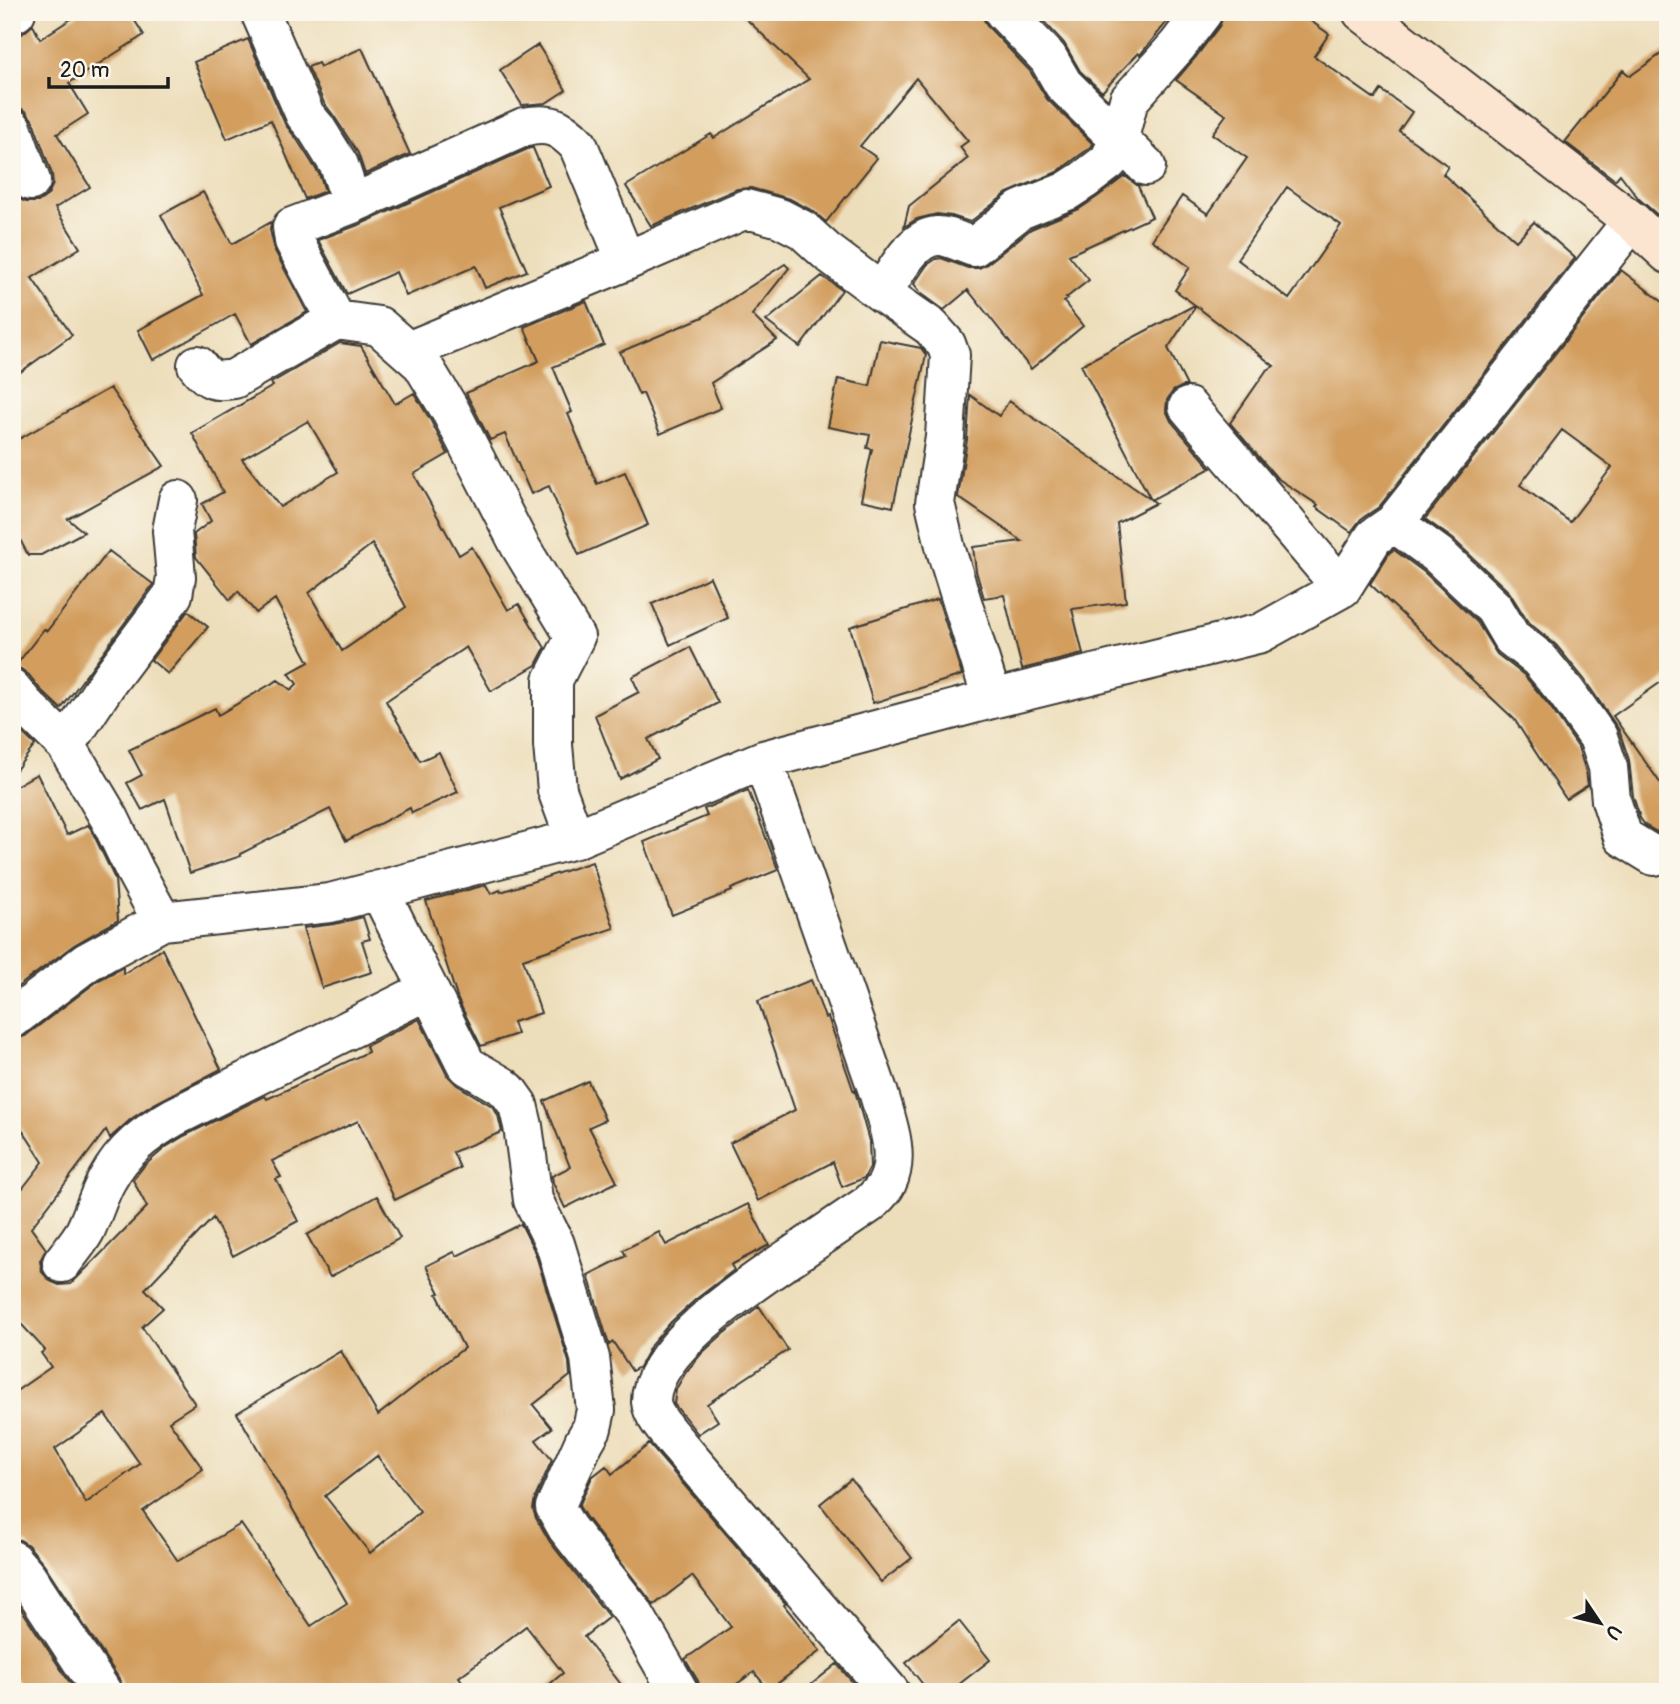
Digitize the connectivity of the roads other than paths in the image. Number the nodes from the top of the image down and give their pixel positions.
1 (260, 12) edge
2 (1004, 12) edge
3 (1203, 12) edge
4 (1362, 12) edge
5 (12, 128) edge
6 (1119, 138) junction
7 (1146, 166) dead end
8 (31, 181) dead end
9 (352, 204) junction
10 (1632, 221) junction
11 (1668, 254) edge
12 (626, 261) junction
13 (882, 293) junction
14 (336, 320) junction
15 (408, 351) junction
16 (197, 365) dead end
17 (1188, 407) dead end
18 (178, 500) dead end
19 (1394, 523) junction
20 (1342, 588) junction
21 (12, 689) edge
22 (992, 699) junction
23 (66, 745) junction
24 (763, 760) junction
25 (575, 839) junction
26 (1668, 852) edge
27 (379, 890) junction
28 (162, 920) junction
29 (428, 990) junction
30 (12, 1019) edge
31 (62, 1263) dead end
32 (660, 1374) junction
33 (596, 1410) junction
34 (12, 1560) edge
35 (102, 1692) edge
36 (680, 1692) edge
37 (890, 1692) edge

1 - 9 street
2 - 6 street
3 - 6 street
4 - 10 street
5 - 8 street
6 - 7 street
6 - 13 street
9 - 12 street
9 - 14 street
10 - 11 street
10 - 19 street
12 - 13 street
12 - 15 street
13 - 22 street
14 - 15 street
14 - 16 street
15 - 25 street
17 - 20 street
18 - 23 street
19 - 20 street
19 - 26 street
20 - 22 street
21 - 23 street
22 - 24 street
23 - 28 street
24 - 25 street
24 - 32 street
25 - 27 street
27 - 28 street
27 - 29 street
28 - 30 street
29 - 31 street
29 - 33 street
32 - 33 street
32 - 37 street
33 - 36 street
34 - 35 street

